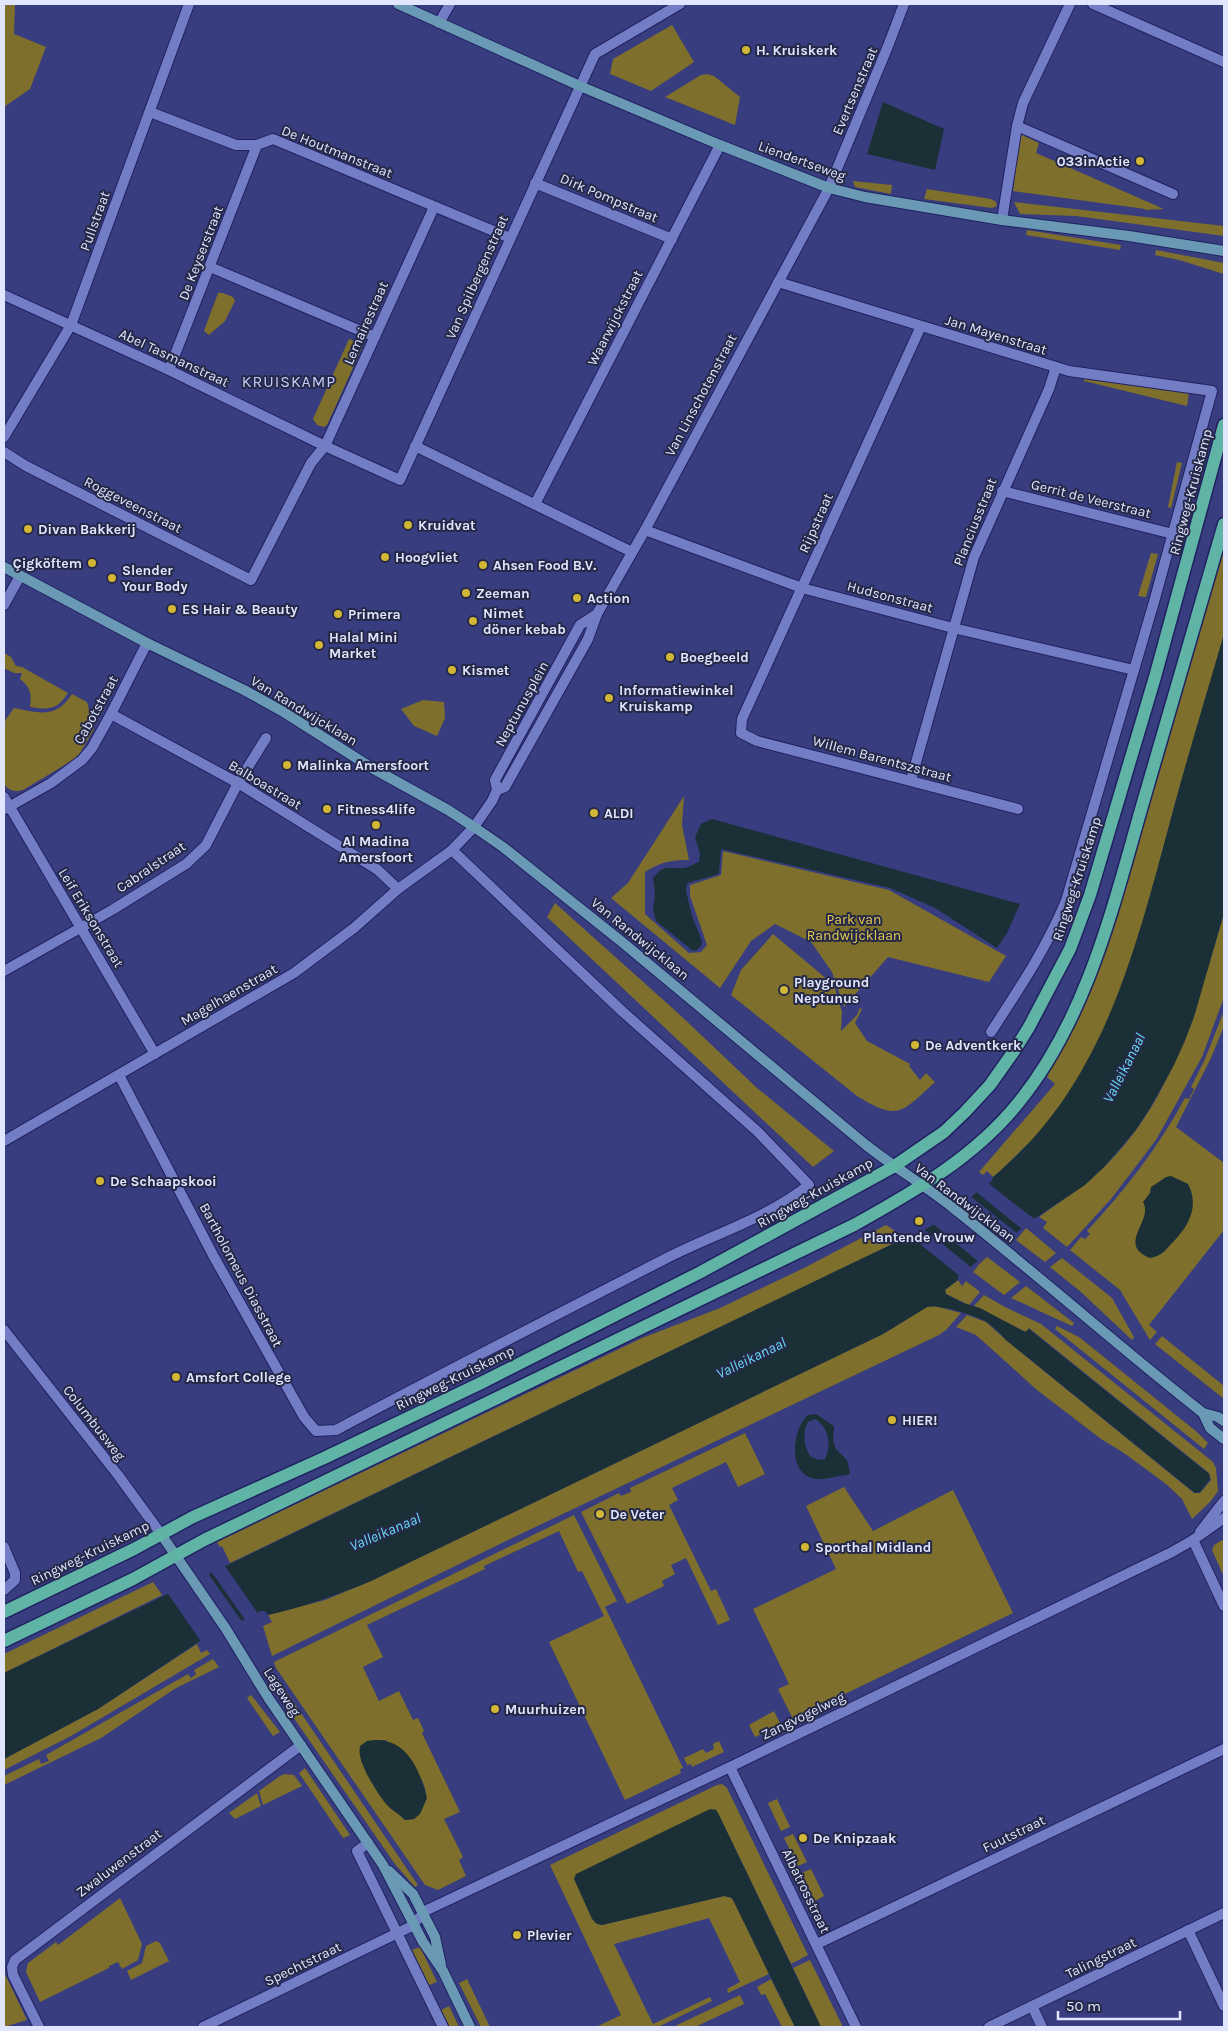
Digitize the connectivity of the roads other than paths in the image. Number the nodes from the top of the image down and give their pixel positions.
1 (189, 4) edge
2 (398, 4) edge
3 (450, 4) edge
4 (680, 4) edge
5 (904, 4) edge
6 (1070, 4) edge
7 (1093, 4) edge
8 (440, 24) junction
9 (1224, 62) edge
10 (580, 86) junction
11 (150, 112) junction
12 (1017, 126) junction
13 (256, 145) junction
14 (720, 145) junction
15 (535, 183) junction
16 (829, 188) junction
17 (1173, 194) dead end
18 (434, 207) junction
19 (1002, 220) junction
20 (510, 238) junction
21 (672, 239) junction
22 (1224, 251) edge
23 (210, 267) junction
24 (778, 282) junction
25 (4, 295) edge
26 (71, 325) junction
27 (921, 326) junction
28 (374, 338) junction
29 (1056, 367) junction
30 (169, 370) junction
31 (1212, 390) joint
32 (1224, 425) edge
33 (4, 437) edge
34 (325, 446) junction
35 (415, 446) junction
36 (4, 452) edge
37 (400, 480) joint
38 (1002, 491) junction
39 (536, 504) junction
40 (1224, 524) edge
41 (645, 530) junction
42 (1173, 534) junction
43 (632, 552) junction
44 (4, 567) edge
45 (20, 576) junction
46 (251, 580) joint
47 (802, 588) junction
48 (4, 605) edge
49 (597, 614) junction
50 (953, 628) junction
51 (577, 631) joint
52 (588, 639) joint
53 (147, 643) junction
54 (1134, 670) junction
55 (111, 714) junction
56 (740, 733) joint
57 (266, 738) dead end
58 (911, 780) junction
59 (238, 784) junction
60 (497, 790) junction
61 (4, 797) edge
62 (6, 808) edge
63 (1018, 809) dead end
64 (474, 827) junction
65 (452, 850) junction
66 (398, 889) junction
67 (81, 927) junction
68 (4, 971) edge
69 (991, 1032) dead end
70 (155, 1054) junction
71 (119, 1075) junction
72 (4, 1141) edge
73 (893, 1167) junction
74 (924, 1185) junction
75 (4, 1330) edge
76 (1203, 1414) junction
77 (1224, 1421) edge
78 (316, 1431) joint
79 (1224, 1439) edge
80 (1224, 1501) edge
81 (1224, 1518) edge
82 (161, 1534) junction
83 (1193, 1540) junction
84 (4, 1547) edge
85 (176, 1555) junction
86 (4, 1590) edge
87 (1224, 1606) edge
88 (4, 1612) edge
89 (4, 1641) edge
90 (301, 1745) junction
91 (1224, 1749) edge
92 (730, 1767) junction
93 (368, 1843) junction
94 (383, 1865) junction
95 (1224, 1913) edge
96 (423, 1914) junction
97 (414, 1923) junction
98 (1188, 1930) junction
99 (397, 1934) junction
100 (816, 1944) junction
101 (443, 1971) junction
102 (1032, 2006) junction
103 (1224, 2006) edge
104 (39, 2027) edge
105 (202, 2027) edge
106 (442, 2027) edge
107 (470, 2027) edge
108 (856, 2027) edge
109 (989, 2027) edge
110 (1042, 2027) edge

1 - 11 street, Pullstraat
2 - 8 street, Liendertseweg
3 - 8 street
4 - 10 street, Van Spilbergenstraat
5 - 16 street, Evertsenstraat
6 - 12 street
7 - 9 street
8 - 10 street, Liendertseweg
10 - 14 street, Liendertseweg
10 - 15 street, Van Spilbergenstraat
11 - 13 street, De Houtmanstraat
11 - 26 street, Pullstraat
12 - 17 street
12 - 19 street
13 - 18 street, De Houtmanstraat
13 - 23 street, De Keyserstraat
14 - 16 street, Liendertseweg
14 - 21 street, Waarwijckstraat
15 - 20 street, Van Spilbergenstraat
15 - 21 street, Dirk Pompstraat
16 - 19 street, Liendertseweg
16 - 24 street, Van Linschotenstraat
18 - 20 street, De Houtmanstraat
18 - 28 street, Lemairestraat
19 - 22 street, Liendertseweg
20 - 35 street, Van Spilbergenstraat
21 - 39 street, Waarwijckstraat
23 - 28 street
23 - 30 street, De Keyserstraat
24 - 27 street, Jan Mayenstraat
24 - 41 street, Van Linschotenstraat
25 - 26 street, Abel Tasmanstraat
26 - 30 street, Abel Tasmanstraat
26 - 33 street, Pullstraat
27 - 29 street, Jan Mayenstraat
27 - 47 street, Rijpstraat
28 - 34 street, Lemairestraat
29 - 31 street, Jan Mayenstraat
29 - 38 street, Planciusstraat
30 - 34 street, Abel Tasmanstraat
31 - 42 street, Ringweg-Kruiskamp
32 - 73 main road, Ringweg-Kruiskamp
34 - 37 street, Abel Tasmanstraat
34 - 46 street, Lemairestraat
35 - 37 street, Van Spilbergenstraat
35 - 39 street
36 - 46 street, Roggeveenstraat
38 - 42 street, Gerrit de Veerstraat
38 - 50 street, Planciusstraat
39 - 43 street
40 - 74 main road
41 - 43 street, Van Linschotenstraat
41 - 47 street, Hudsonstraat
42 - 54 street, Ringweg-Kruiskamp
43 - 49 street, Van Linschotenstraat
44 - 45 street, Van Randwijcklaan
45 - 48 street
45 - 53 street, Van Randwijcklaan
47 - 50 street, Hudsonstraat
47 - 56 street, Rijpstraat
49 - 51 street, Van Linschotenstraat
49 - 52 street, Van Linschotenstraat
50 - 54 street, Hudsonstraat
50 - 58 street, Planciusstraat
51 - 60 street, Neptunusplein
52 - 60 street, Neptunusplein
53 - 55 street, Cabotstraat
53 - 64 street, Van Randwijcklaan
54 - 69 street, Ringweg-Kruiskamp
55 - 59 street, Balboastraat
55 - 62 street, Cabotstraat
56 - 58 street, Willem Barentszstraat
57 - 59 street, Cabralstraat
58 - 63 street, Willem Barentszstraat
59 - 66 street, Balboastraat
59 - 67 street, Cabralstraat
60 - 64 street, Neptunusplein
61 - 62 street, Leif Eriksonstraat
62 - 67 street, Leif Eriksonstraat
64 - 65 street, Neptunusplein
64 - 73 street, Van Randwijcklaan
65 - 66 street, Magelhaenstraat
65 - 78 street, Ringweg-Kruiskamp
66 - 70 street, Magelhaenstraat
67 - 68 street, Cabralstraat
67 - 70 street, Leif Eriksonstraat
70 - 71 street, Magelhaenstraat
71 - 72 street, Magelhaenstraat
71 - 78 street, Bartholomeus Diasstraat
73 - 74 street, Van Randwijcklaan
73 - 82 main road, Ringweg-Kruiskamp
74 - 76 street, Van Randwijcklaan
74 - 85 main road
75 - 82 street, Columbusweg
76 - 77 street, Van Randwijcklaan
76 - 79 street, Van Randwijcklaan
80 - 83 street, Zangvogelweg
81 - 83 street, Zangvogelweg
82 - 85 street, Lageweg
82 - 88 main road, Ringweg-Kruiskamp
83 - 87 street
83 - 92 street, Zangvogelweg
84 - 86 street, Ringweg-Kruiskamp
85 - 89 main road
85 - 90 street, Lageweg
90 - 93 street, Lageweg
90 - 104 street, Zwaluwenstraat
91 - 100 street, Fuutstraat
92 - 96 street, Zangvogelweg
92 - 100 street, Albatrosstraat
93 - 94 street, Lageweg
93 - 99 street
94 - 96 street, Lageweg
94 - 97 street, Lageweg
95 - 98 street, Talingstraat
96 - 97 street
96 - 101 street, Lageweg
97 - 99 street, Spechtstraat
97 - 101 street, Lageweg
98 - 102 street, Talingstraat
98 - 103 street
99 - 105 street, Spechtstraat
99 - 106 street
100 - 108 street, Albatrosstraat
101 - 107 street, Lageweg
102 - 109 street, Talingstraat
102 - 110 street

